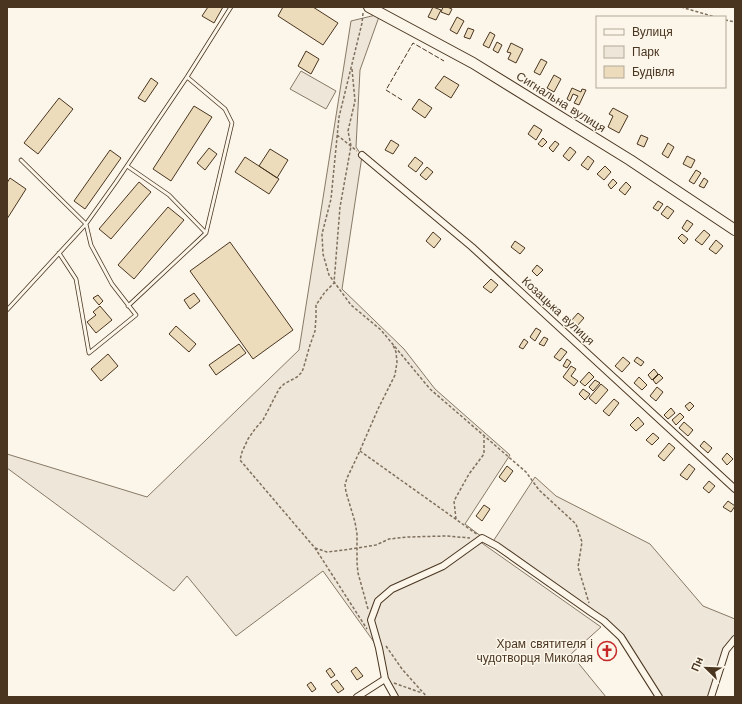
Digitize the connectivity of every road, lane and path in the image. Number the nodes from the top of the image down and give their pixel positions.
1 (231, 7) edge
2 (681, 7) edge
3 (366, 10) edge
4 (712, 16) edge
5 (352, 67) junction
6 (187, 77) junction
7 (337, 135) junction
8 (351, 146) junction
9 (362, 155) joint
10 (21, 160) dead end
11 (126, 166) junction
12 (86, 224) junction
13 (735, 230) edge
14 (206, 233) junction
15 (59, 253) junction
16 (334, 283) junction
17 (128, 306) junction
18 (7, 310) edge
19 (392, 344) junction
20 (484, 437) junction
21 (360, 450) junction
22 (735, 489) edge
23 (456, 519) junction
24 (482, 538) junction
25 (314, 548) junction
26 (356, 548) junction
27 (592, 613) junction
28 (371, 620) junction
29 (367, 629) dead end
30 (735, 639) edge
31 (384, 643) dead end
32 (385, 679) junction
33 (424, 694) junction
34 (357, 697) edge
35 (395, 697) edge
36 (427, 697) edge
37 (659, 697) edge
38 (711, 697) edge

1 - 6 lane
2 - 4 path
3 - 5 path
3 - 13 main road, Сигнальна вулиця
5 - 7 path
5 - 8 path
6 - 11 lane
6 - 14 lane
7 - 8 path
7 - 16 path
8 - 9 path
8 - 16 path
9 - 22 street, Козацька вулиця
10 - 12 lane
11 - 12 lane
11 - 14 lane
12 - 15 lane
12 - 17 lane
14 - 17 lane
15 - 17 lane
15 - 18 lane
16 - 19 path
16 - 25 path
19 - 20 path
19 - 21 path
20 - 23 path
20 - 27 path
21 - 23 path
21 - 26 path
23 - 24 path
24 - 26 path
24 - 27 street
24 - 28 street
25 - 26 path
25 - 29 path
26 - 28 path
27 - 37 street
28 - 32 street
30 - 38 street
31 - 33 path
32 - 33 path
32 - 34 street
32 - 35 street
33 - 36 path

